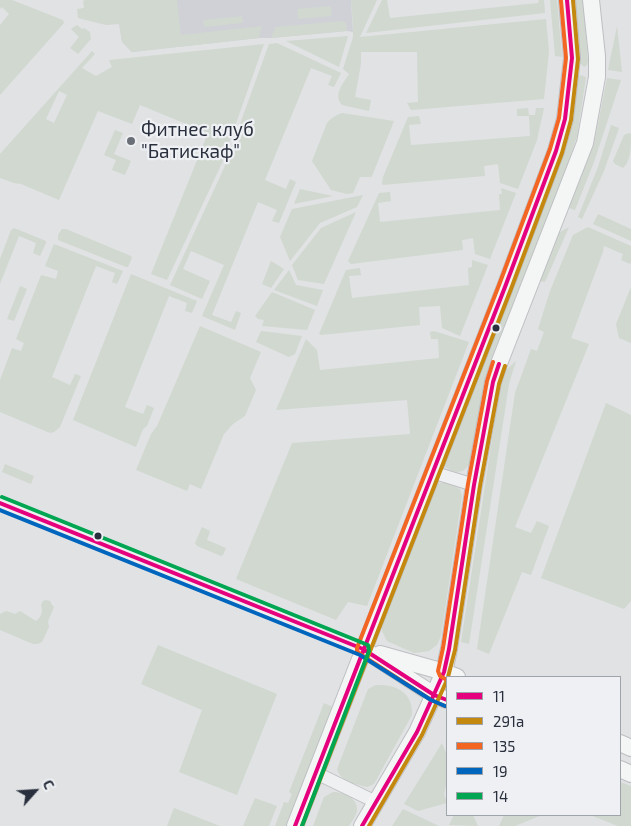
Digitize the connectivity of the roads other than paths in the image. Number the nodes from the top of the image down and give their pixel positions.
1 (567, 0) edge
2 (591, 0) edge
3 (432, 472) junction
4 (474, 485) junction
5 (0, 503) edge
6 (364, 649) junction
7 (450, 675) edge
8 (446, 685) edge
9 (441, 697) edge
10 (316, 773) junction
11 (376, 802) junction
12 (295, 826) edge
13 (362, 826) edge

1 - 3 main road
2 - 4 main road
3 - 4 street
3 - 6 main road
4 - 7 main road
5 - 6 street
6 - 7 main road
6 - 9 main road
6 - 10 main road
8 - 9 main road
9 - 11 main road
10 - 11 street
10 - 12 main road
11 - 13 main road

